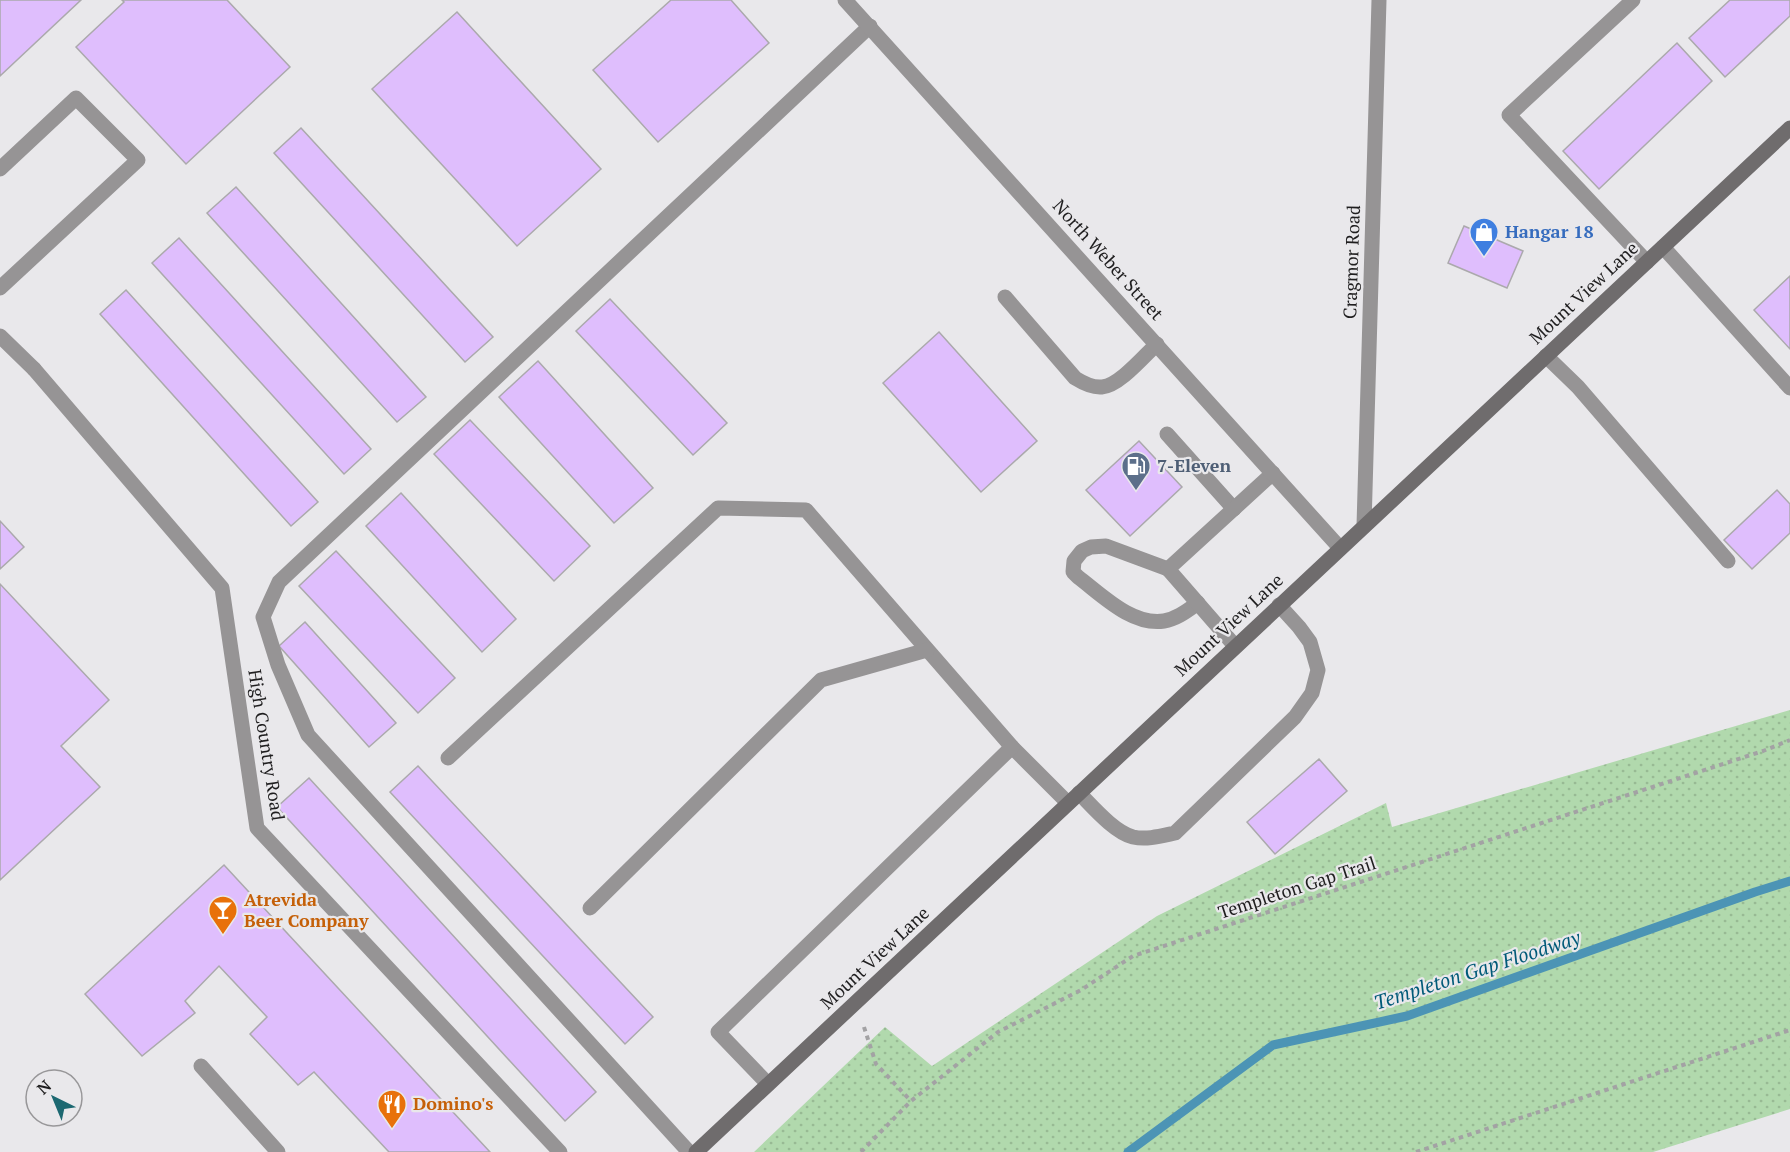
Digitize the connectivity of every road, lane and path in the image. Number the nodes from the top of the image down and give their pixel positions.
1 (845, 0) edge
2 (1379, 0) edge
3 (1633, 0) edge
4 (870, 26) junction
5 (1788, 134) edge
6 (0, 169) edge
7 (1663, 247) junction
8 (1647, 262) junction
9 (0, 288) edge
10 (1005, 297) dead end
11 (0, 336) edge
12 (1157, 344) junction
13 (1546, 356) junction
14 (1790, 388) edge
15 (1167, 434) dead end
16 (1273, 473) junction
17 (1234, 509) junction
18 (1364, 526) junction
19 (1340, 548) junction
20 (1728, 561) dead end
21 (1168, 569) junction
22 (1198, 603) junction
23 (1279, 605) junction
24 (1235, 646) junction
25 (927, 650) junction
26 (1790, 740) edge
27 (1012, 747) junction
28 (448, 758) dead end
29 (1074, 798) junction
30 (590, 908) dead end
31 (857, 1001) junction
32 (1790, 1030) edge
33 (201, 1066) dead end
34 (768, 1084) junction
35 (910, 1101) junction
36 (278, 1152) edge
37 (560, 1152) edge
38 (689, 1152) edge
39 (696, 1152) edge
40 (861, 1152) edge
41 (1416, 1152) edge

1 - 4 street, North Weber Street
2 - 18 street, Cragmor Road
3 - 8 street
4 - 12 street, North Weber Street
4 - 38 street
5 - 7 street, Mount View Lane
6 - 9 street
7 - 8 street, Mount View Lane
7 - 14 street
8 - 13 street, Mount View Lane
10 - 12 street
11 - 37 street, High Country Road
12 - 16 street, North Weber Street
13 - 18 street, Mount View Lane
13 - 20 street
15 - 17 street
16 - 17 street
16 - 19 street, North Weber Street
17 - 21 street
18 - 19 street, Mount View Lane
19 - 23 street, Mount View Lane
21 - 22 street
21 - 22 street
22 - 24 street
23 - 24 street, Mount View Lane
23 - 29 street
24 - 29 street, Mount View Lane
25 - 27 street
25 - 28 street
25 - 30 street
26 - 35 path, Templeton Gap Trail
27 - 29 street
27 - 34 street
29 - 31 street, Mount View Lane
31 - 34 street, Mount View Lane
31 - 35 path
32 - 41 path
33 - 36 street
34 - 39 street, Mount View Lane
35 - 40 path, Templeton Gap Trail

